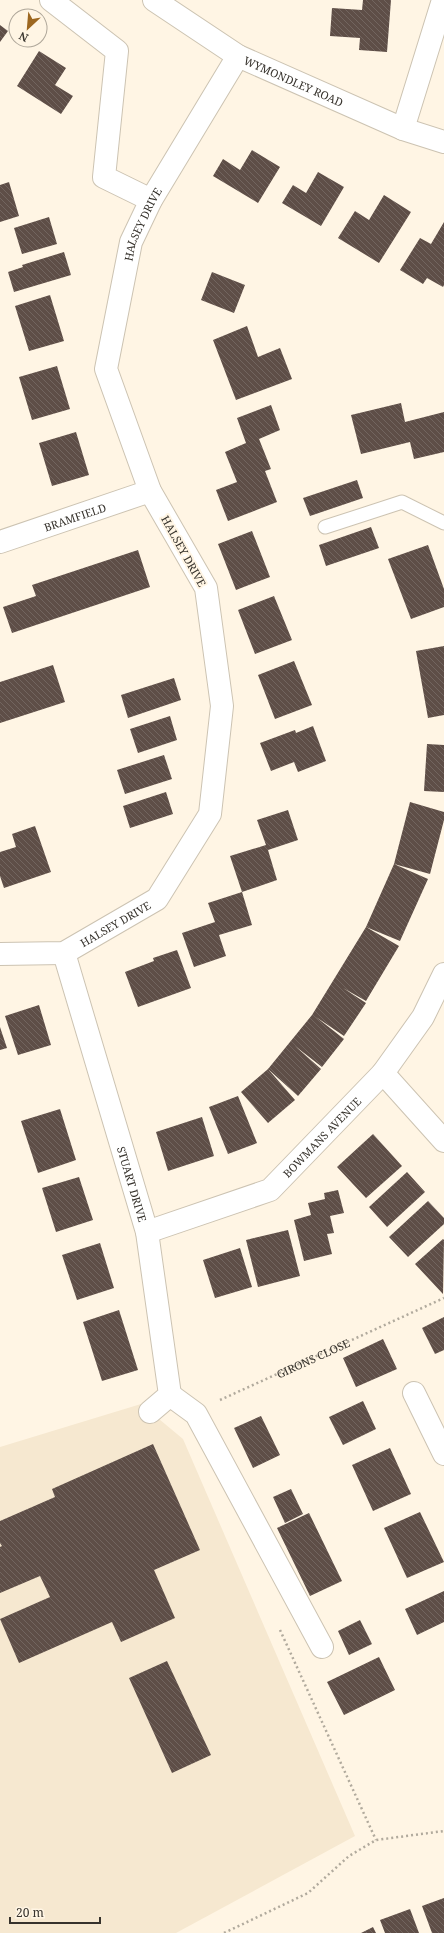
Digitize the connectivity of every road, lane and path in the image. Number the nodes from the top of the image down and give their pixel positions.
1 (51, 0) edge
2 (154, 0) edge
3 (443, 0) edge
4 (238, 56) junction
5 (403, 129) junction
6 (444, 142) edge
7 (151, 200) junction
8 (150, 491) junction
9 (444, 523) edge
10 (325, 527) dead end
11 (0, 542) edge
12 (64, 953) junction
13 (0, 954) edge
14 (444, 974) edge
15 (383, 1073) junction
16 (444, 1142) edge
17 (147, 1232) junction
18 (444, 1298) edge
19 (414, 1393) dead end
20 (170, 1396) junction
21 (150, 1412) dead end
22 (196, 1414) junction
23 (444, 1454) edge
24 (280, 1629) dead end
25 (322, 1647) dead end
26 (444, 1831) edge
27 (376, 1840) junction
28 (224, 1933) edge

1 - 7 street
2 - 4 street, WYMONDLEY ROAD
3 - 5 street
4 - 5 street, WYMONDLEY ROAD
4 - 7 street, HALSEY DRIVE
5 - 6 street, WYMONDLEY ROAD
7 - 8 street, HALSEY DRIVE
8 - 11 street, BRAMFIELD
8 - 12 street, HALSEY DRIVE
9 - 10 lane
12 - 13 street, HALSEY DRIVE
12 - 17 street, STUART DRIVE
14 - 15 street, BOWMANS AVENUE
15 - 16 street
15 - 17 street, BOWMANS AVENUE
17 - 20 street, STUART DRIVE
18 - 22 path, GIRONS CLOSE
19 - 23 street
20 - 21 street
20 - 22 street
22 - 25 street
24 - 27 path
26 - 27 path
27 - 28 path

